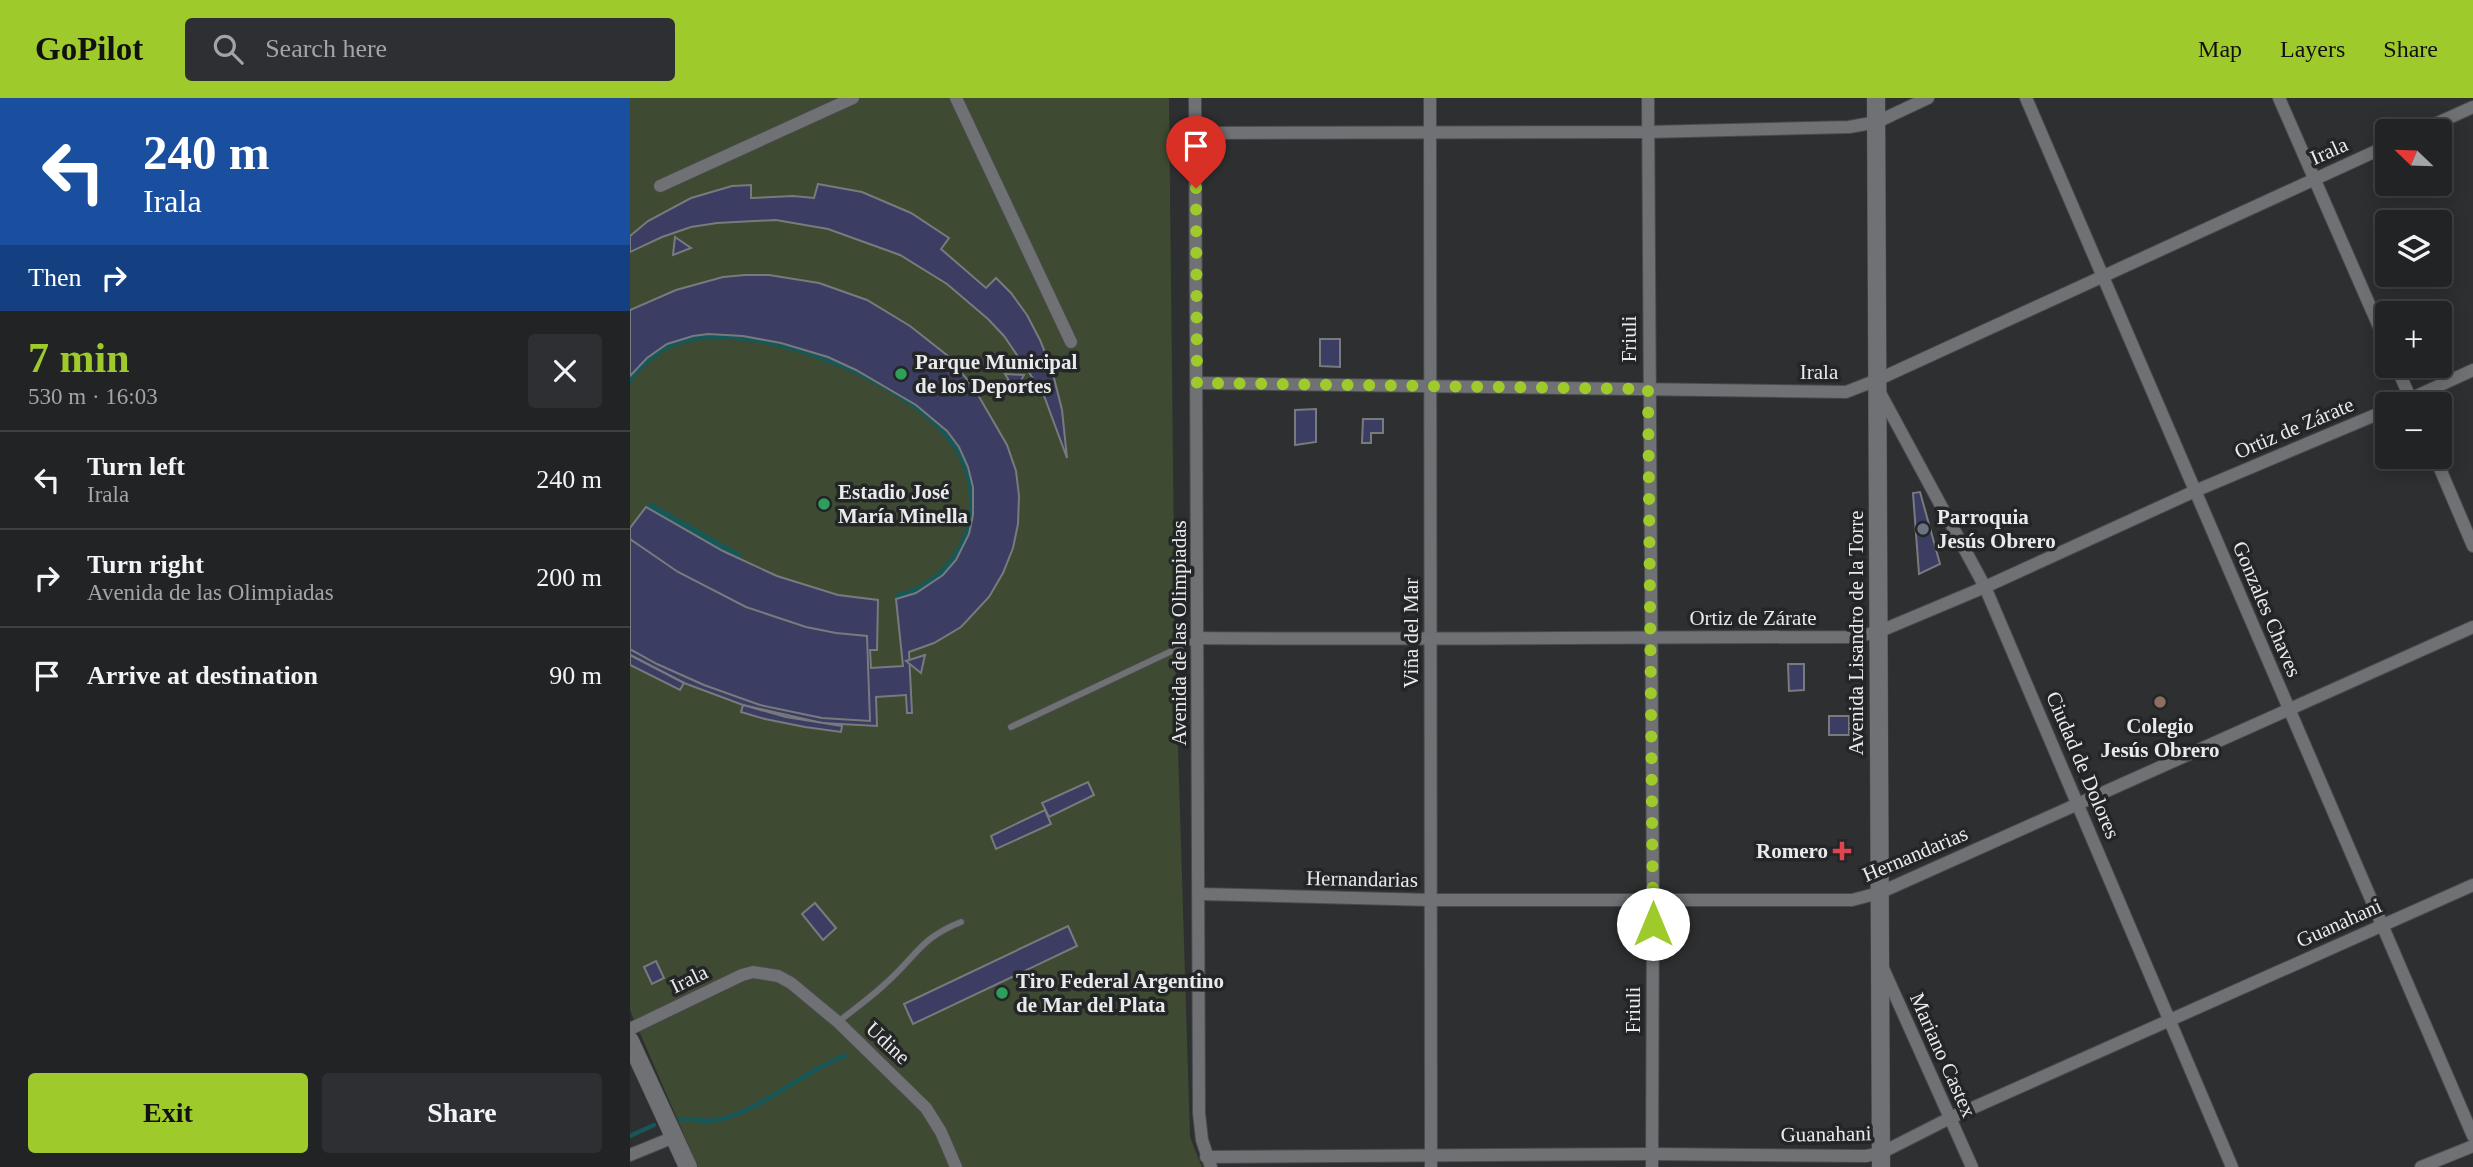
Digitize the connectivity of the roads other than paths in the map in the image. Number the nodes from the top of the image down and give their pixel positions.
1 (853, 98) edge
2 (956, 98) edge
3 (1195, 98) edge
4 (1430, 98) edge
5 (1648, 98) edge
6 (1876, 98) edge
7 (1928, 98) edge
8 (2026, 98) edge
9 (2279, 98) edge
10 (2473, 107) edge
11 (2446, 119) edge
12 (1877, 122) junction
13 (1648, 132) junction
14 (1196, 133) junction
15 (1430, 133) junction
16 (2375, 151) edge
17 (2314, 178) junction
18 (660, 186) dead end
19 (2102, 275) junction
20 (2375, 318) edge
21 (1071, 342) dead end
22 (2473, 370) edge
23 (1197, 383) junction
24 (1877, 384) junction
25 (1430, 386) junction
26 (1648, 389) junction
27 (2430, 392) edge
28 (2375, 415) edge
29 (2440, 469) edge
30 (2195, 491) junction
31 (2473, 546) edge
32 (1985, 587) junction
33 (2473, 627) edge
34 (1878, 632) junction
35 (1651, 637) junction
36 (1198, 638) junction
37 (1430, 640) junction
38 (2289, 709) junction
39 (1011, 727) dead end
40 (2078, 804) junction
41 (2473, 885) edge
42 (1879, 893) junction
43 (1199, 894) junction
44 (1653, 899) junction
45 (1430, 900) junction
46 (961, 922) dead end
47 (2382, 925) junction
48 (1880, 959) junction
49 (767, 973) joint
50 (2171, 1019) junction
51 (838, 1022) junction
52 (630, 1029) edge
53 (630, 1041) edge
54 (1950, 1118) junction
55 (673, 1133) junction
56 (2473, 1136) edge
57 (2473, 1146) edge
58 (1652, 1153) junction
59 (630, 1155) edge
60 (1881, 1160) edge
61 (1209, 1162) edge
62 (1431, 1162) edge
63 (688, 1167) edge
64 (956, 1167) edge
65 (1652, 1167) edge
66 (1972, 1167) edge
67 (2232, 1167) edge
68 (2421, 1167) edge

1 - 18 street
2 - 21 street
3 - 14 street, Avenida de las Olimpiadas
4 - 15 street, Viña del Mar
5 - 13 street, Friuli
6 - 12 street, Avenida Lisandro de la Torre
7 - 12 street
8 - 19 street, Gonzales Chaves
9 - 17 street
10 - 11 street
12 - 13 street
12 - 24 street, Avenida Lisandro de la Torre
13 - 15 street
13 - 26 street, Friuli
14 - 15 street
14 - 23 street, Avenida de las Olimpiadas
15 - 25 street, Viña del Mar
16 - 17 street, Irala
17 - 19 street, Irala
17 - 20 street
19 - 24 street, Irala
19 - 30 street, Gonzales Chaves
22 - 27 street
23 - 25 street, Irala
23 - 36 street, Avenida de las Olimpiadas
24 - 26 street, Irala
24 - 32 street, Ciudad de Dolores
24 - 34 street, Avenida Lisandro de la Torre
25 - 26 street, Irala
25 - 37 street, Viña del Mar
26 - 35 street, Friuli
28 - 30 street, Ortiz de Zárate
29 - 31 street
30 - 32 street, Ortiz de Zárate
30 - 38 street, Gonzales Chaves
32 - 34 street, Ortiz de Zárate
32 - 40 street, Ciudad de Dolores
33 - 38 street, Hernandarias
34 - 35 street, Ortiz de Zárate
34 - 42 street, Avenida Lisandro de la Torre
35 - 37 street, Ortiz de Zárate
35 - 44 street, Friuli
36 - 37 street, Ortiz de Zárate
36 - 39 lane
36 - 43 street, Avenida de las Olimpiadas
37 - 45 street, Viña del Mar
38 - 40 street, Hernandarias
38 - 47 street, Gonzales Chaves
40 - 42 street, Hernandarias
40 - 50 street, Ciudad de Dolores
41 - 47 street, Guanahani
42 - 44 street, Hernandarias
42 - 48 street, Avenida Lisandro de la Torre
43 - 45 street, Hernandarias
43 - 61 street, Avenida de las Olimpiadas
44 - 45 street, Hernandarias
44 - 58 street, Friuli
45 - 62 street, Viña del Mar
46 - 51 lane
47 - 50 street, Guanahani
47 - 56 street, Gonzales Chaves
48 - 54 street, Mariano Castex
48 - 60 street, Avenida Lisandro de la Torre
49 - 51 street, Udine
49 - 52 street, Irala
50 - 54 street, Guanahani
50 - 67 street, Ciudad de Dolores
51 - 64 street, Udine
53 - 55 street
54 - 60 street, Guanahani
54 - 66 street, Mariano Castex
55 - 59 street
55 - 63 street
57 - 68 street
58 - 60 street, Guanahani
58 - 62 street, Guanahani
58 - 65 street, Friuli
61 - 62 street, Guanahani

